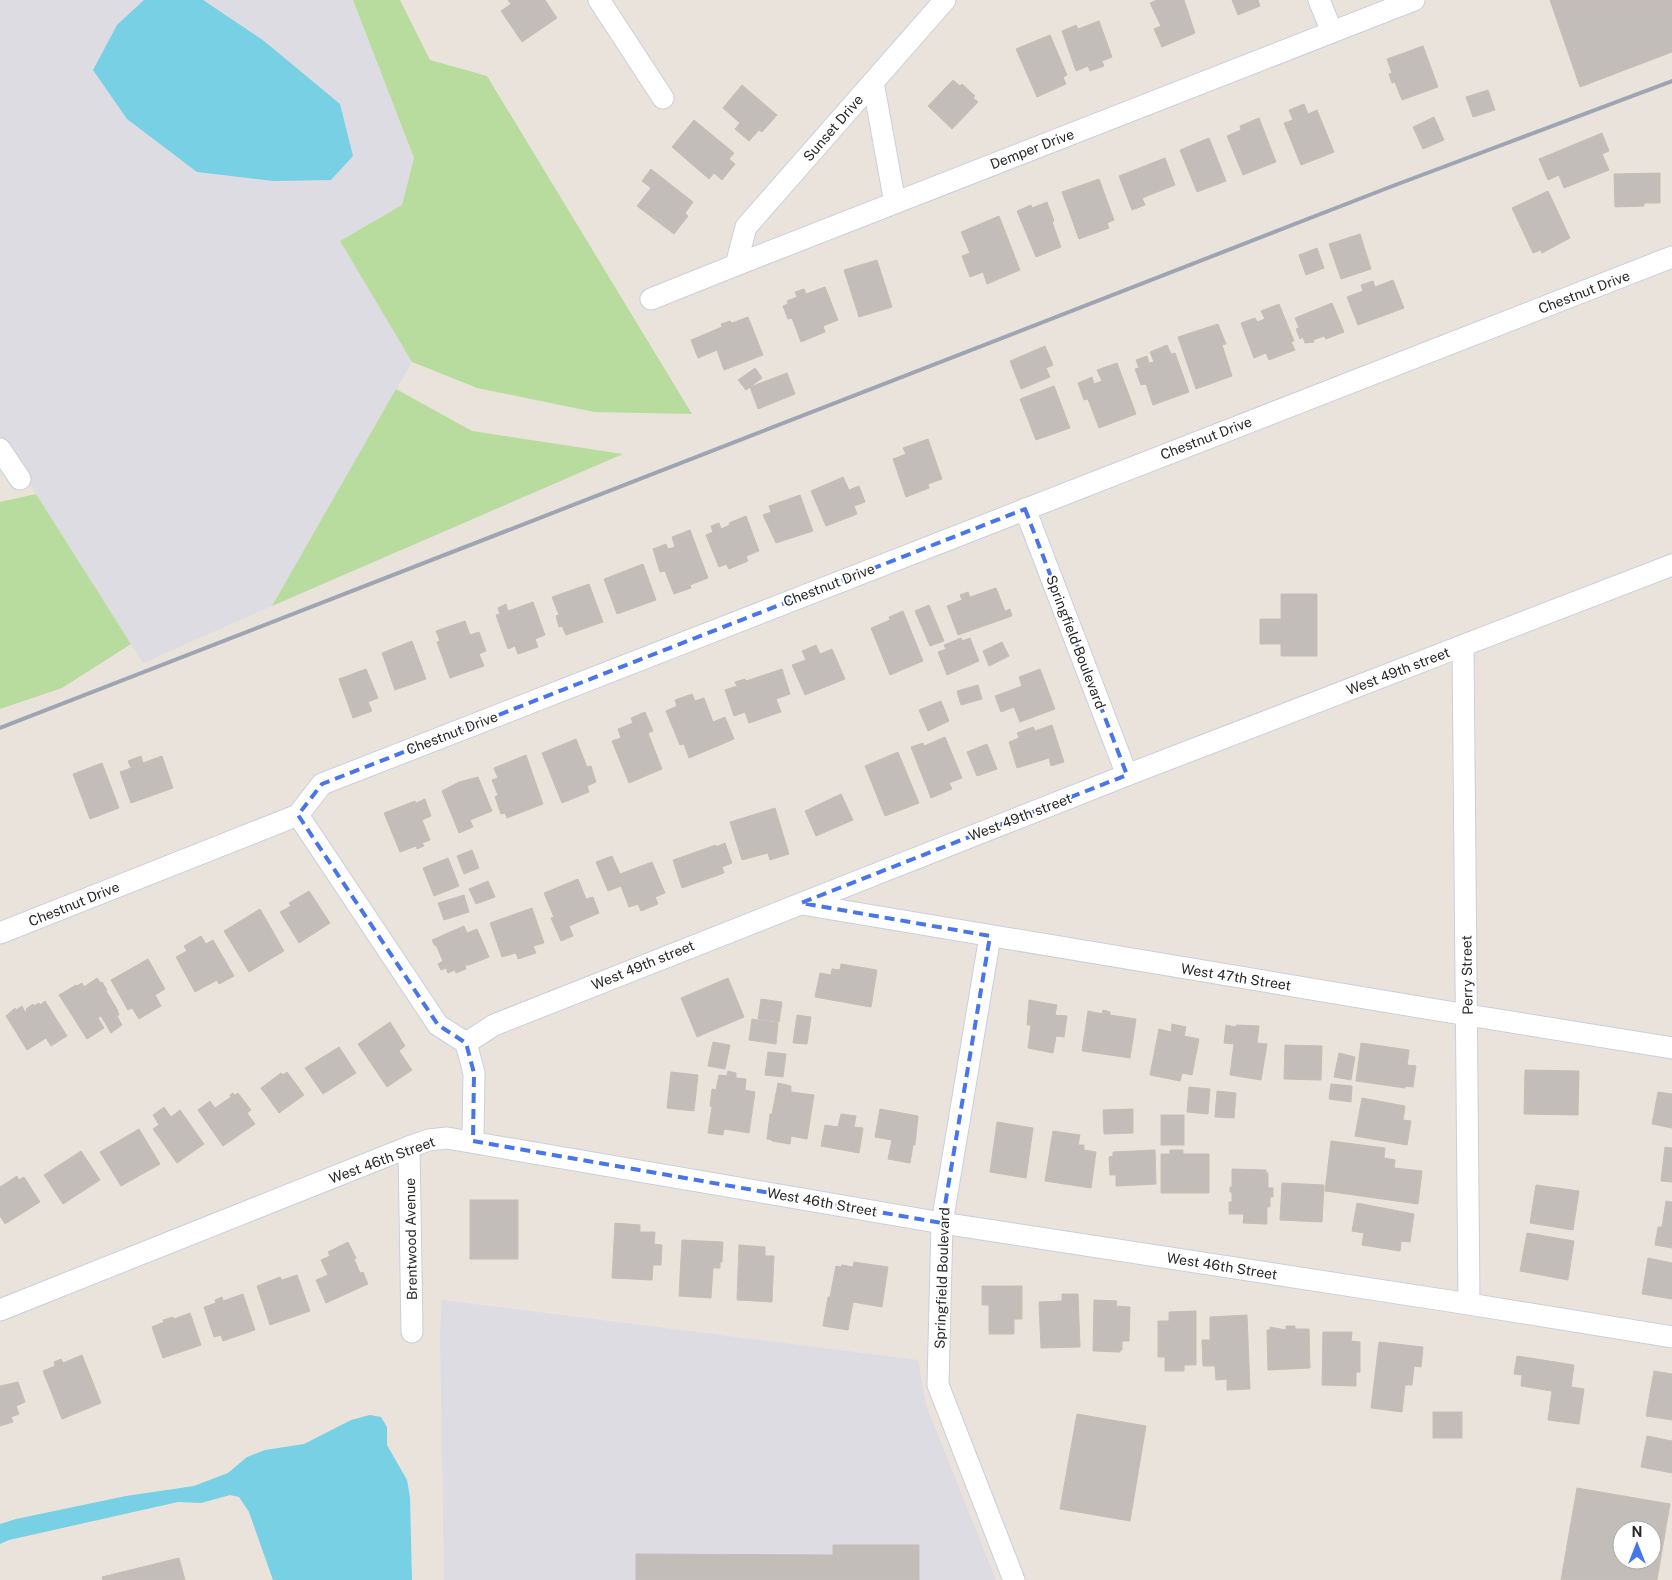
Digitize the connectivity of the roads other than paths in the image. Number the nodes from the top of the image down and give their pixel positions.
1 (599, 0) edge
2 (945, 0) edge
3 (1319, 0) edge
4 (1414, 0) edge
5 (1332, 32) junction
6 (873, 82) junction
7 (663, 98) dead end
8 (895, 203) junction
9 (1672, 257) edge
10 (736, 264) junction
11 (651, 300) dead end
12 (0, 449) edge
13 (20, 479) dead end
14 (1025, 509) junction
15 (1672, 565) edge
16 (1463, 646) junction
17 (1127, 775) junction
18 (298, 815) junction
19 (800, 903) junction
20 (0, 933) edge
21 (990, 936) junction
22 (1467, 1015) junction
23 (466, 1043) junction
24 (1672, 1048) edge
25 (473, 1141) junction
26 (409, 1147) junction
27 (942, 1223) junction
28 (1469, 1304) junction
29 (0, 1310) edge
30 (412, 1332) dead end
31 (1672, 1337) edge
32 (1014, 1580) edge

1 - 7 street
2 - 6 street, Sunset Drive
3 - 5 street
4 - 5 street, Demper Drive
5 - 8 street, Demper Drive
6 - 8 street
6 - 10 street, Sunset Drive
8 - 10 street, Demper Drive
9 - 14 street, Chestnut Drive
10 - 11 street, Demper Drive
12 - 13 street
14 - 17 street, Springfield Boulevard
14 - 18 street, Chestnut Drive
15 - 16 street, West 49th street
16 - 17 street, West 49th street
16 - 22 street, Perry Street
17 - 19 street, West 49th street
18 - 20 street, Chestnut Drive
18 - 23 street
19 - 21 street, West 47th Street
19 - 23 street, West 49th street
21 - 22 street, West 47th Street
21 - 27 street, Springfield Boulevard
22 - 24 street, West 47th Street
22 - 28 street, Perry Street
23 - 25 street
25 - 26 street, West 46th Street
25 - 27 street, West 46th Street
26 - 29 street, West 46th Street
26 - 30 street, Brentwood Avenue
27 - 28 street, West 46th Street
27 - 32 street, Springfield Boulevard
28 - 31 street, West 46th Street

